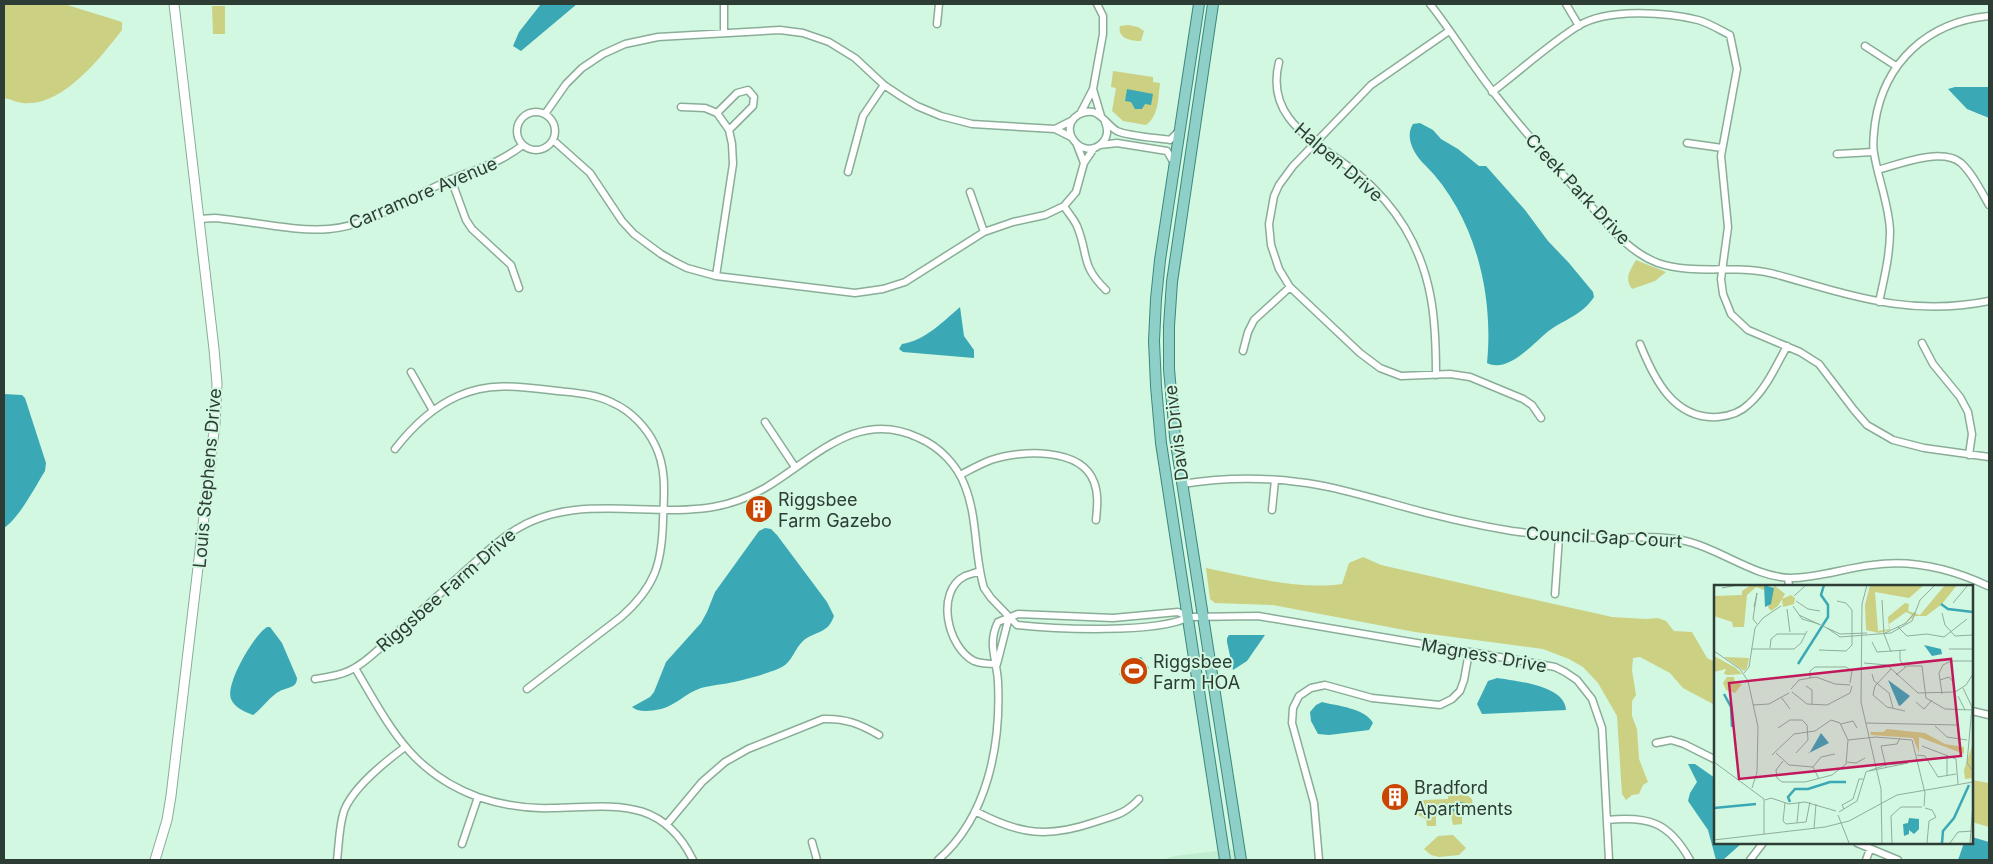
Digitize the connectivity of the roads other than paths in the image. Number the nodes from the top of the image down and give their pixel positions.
1 (174, 4) edge
2 (724, 4) edge
3 (939, 4) edge
4 (1097, 4) edge
5 (1199, 4) edge
6 (1213, 4) edge
7 (1430, 4) edge
8 (1566, 4) edge
9 (1989, 16) edge
10 (937, 24) dead end
11 (1579, 26) junction
12 (1449, 31) junction
13 (724, 32) junction
14 (1865, 46) dead end
15 (1279, 62) dead end
16 (1896, 66) junction
17 (884, 85) junction
18 (1093, 89) junction
19 (1492, 92) junction
20 (682, 107) dead end
21 (717, 113) junction
22 (545, 114) junction
23 (1080, 114) junction
24 (1103, 119) junction
25 (1073, 120) junction
26 (1055, 129) junction
27 (729, 130) junction
28 (1180, 131) junction
29 (1071, 137) junction
30 (553, 140) junction
31 (1688, 143) dead end
32 (1315, 144) junction
33 (523, 145) junction
34 (1078, 145) junction
35 (1097, 146) junction
36 (1722, 148) junction
37 (1873, 152) junction
38 (1837, 154) dead end
39 (1084, 163) junction
40 (1175, 164) junction
41 (1878, 170) junction
42 (848, 172) dead end
43 (451, 179) junction
44 (970, 192) dead end
45 (1989, 205) edge
46 (1064, 206) junction
47 (199, 219) junction
48 (984, 232) junction
49 (1723, 268) junction
50 (716, 276) junction
51 (1290, 287) junction
52 (519, 288) dead end
53 (1106, 290) dead end
54 (1989, 300) edge
55 (1879, 302) junction
56 (1922, 342) dead end
57 (1640, 344) dead end
58 (1787, 346) junction
59 (1243, 351) dead end
60 (411, 372) dead end
61 (1436, 375) junction
62 (432, 410) junction
63 (1541, 418) dead end
64 (765, 422) dead end
65 (395, 450) dead end
66 (1970, 454) junction
67 (1989, 457) edge
68 (796, 467) junction
69 (960, 475) junction
70 (1275, 480) junction
71 (1182, 484) junction
72 (664, 509) junction
73 (1272, 510) dead end
74 (1096, 520) dead end
75 (1559, 536) junction
76 (980, 571) junction
77 (1788, 578) junction
78 (1789, 585) edge
79 (1988, 586) dead end
80 (1555, 594) dead end
81 (1203, 616) junction
82 (1189, 617) junction
83 (1009, 618) junction
84 (1469, 652) junction
85 (997, 664) junction
86 (355, 668) junction
87 (315, 679) dead end
88 (527, 689) dead end
89 (1973, 711) edge
90 (1989, 715) edge
91 (879, 735) dead end
92 (1656, 743) dead end
93 (405, 747) junction
94 (1714, 759) edge
95 (478, 797) junction
96 (1139, 798) dead end
97 (976, 811) junction
98 (1607, 820) junction
99 (667, 824) junction
100 (812, 842) dead end
101 (462, 844) dead end
102 (1762, 844) edge
103 (1859, 844) edge
104 (1870, 849) junction
105 (155, 860) edge
106 (337, 860) edge
107 (693, 860) edge
108 (817, 860) edge
109 (938, 860) edge
110 (1225, 860) edge
111 (1240, 860) edge
112 (1319, 860) edge
113 (1609, 860) edge
114 (1690, 860) edge
115 (1750, 860) edge
116 (1866, 860) edge
117 (1898, 860) edge

1 - 47 street, Louis Stephens Drive
2 - 13 street
3 - 10 street
4 - 18 street
5 - 28 main road, Davis Drive
6 - 71 main road, Davis Drive
7 - 12 street, Creek Park Drive
8 - 11 street
9 - 16 street
11 - 19 street
11 - 36 street
12 - 19 street, Creek Park Drive
12 - 32 street
13 - 17 street
13 - 22 street
14 - 16 street
15 - 32 street, Halpen Drive
16 - 37 street
17 - 26 street
17 - 42 street
18 - 23 street
18 - 24 street
19 - 49 street, Creek Park Drive
20 - 21 street
21 - 27 street
21 - 27 street
22 - 30 street
22 - 33 street
23 - 24 street
23 - 25 street
24 - 28 street
24 - 35 street
25 - 26 street
25 - 29 street
26 - 29 street
27 - 50 street
28 - 40 main road, Davis Drive
29 - 34 street
30 - 33 street
30 - 50 street
31 - 36 street
32 - 51 street
32 - 61 street, Halpen Drive
33 - 43 street, Carramore Avenue
34 - 35 street
34 - 39 street
35 - 39 street
35 - 40 street
36 - 49 street
37 - 38 street
37 - 41 street
39 - 46 street
40 - 82 main road, Davis Drive
41 - 45 street
41 - 55 street
43 - 47 street, Carramore Avenue
43 - 52 street
44 - 48 street
46 - 48 street
46 - 53 street
47 - 105 street, Louis Stephens Drive
48 - 50 street
49 - 55 street, Creek Park Drive
49 - 58 street
51 - 59 street
51 - 61 street
54 - 55 street, Creek Park Drive
56 - 66 street
57 - 58 street
58 - 66 street
60 - 62 street
61 - 63 street
62 - 65 street
62 - 72 street
64 - 68 street
66 - 67 street
68 - 69 street, Riggsbee Farm Drive
68 - 72 street, Riggsbee Farm Drive
69 - 74 street
69 - 76 street, Riggsbee Farm Drive
70 - 71 street, Council Gap Court
70 - 73 street
70 - 75 street, Council Gap Court
71 - 81 main road, Davis Drive
72 - 86 street, Riggsbee Farm Drive
72 - 88 street
75 - 77 street, Council Gap Court
75 - 80 street
76 - 83 street, Riggsbee Farm Drive
76 - 85 street
77 - 78 street
77 - 79 street, Council Gap Court
81 - 82 street
81 - 84 street, Magness Drive
81 - 111 main road, Davis Drive
82 - 83 street
82 - 83 street
82 - 110 main road, Davis Drive
83 - 85 street
83 - 85 street
84 - 98 street, Magness Drive
84 - 112 street
85 - 97 street
86 - 87 street, Riggsbee Farm Drive
86 - 93 street
89 - 90 street
91 - 99 street
92 - 94 street
93 - 95 street
93 - 106 street
95 - 99 street
95 - 101 street
96 - 97 street
97 - 109 street
98 - 113 street, Magness Drive
98 - 114 street
99 - 107 street
100 - 108 street
102 - 115 street
103 - 104 street
104 - 116 street
104 - 117 street

